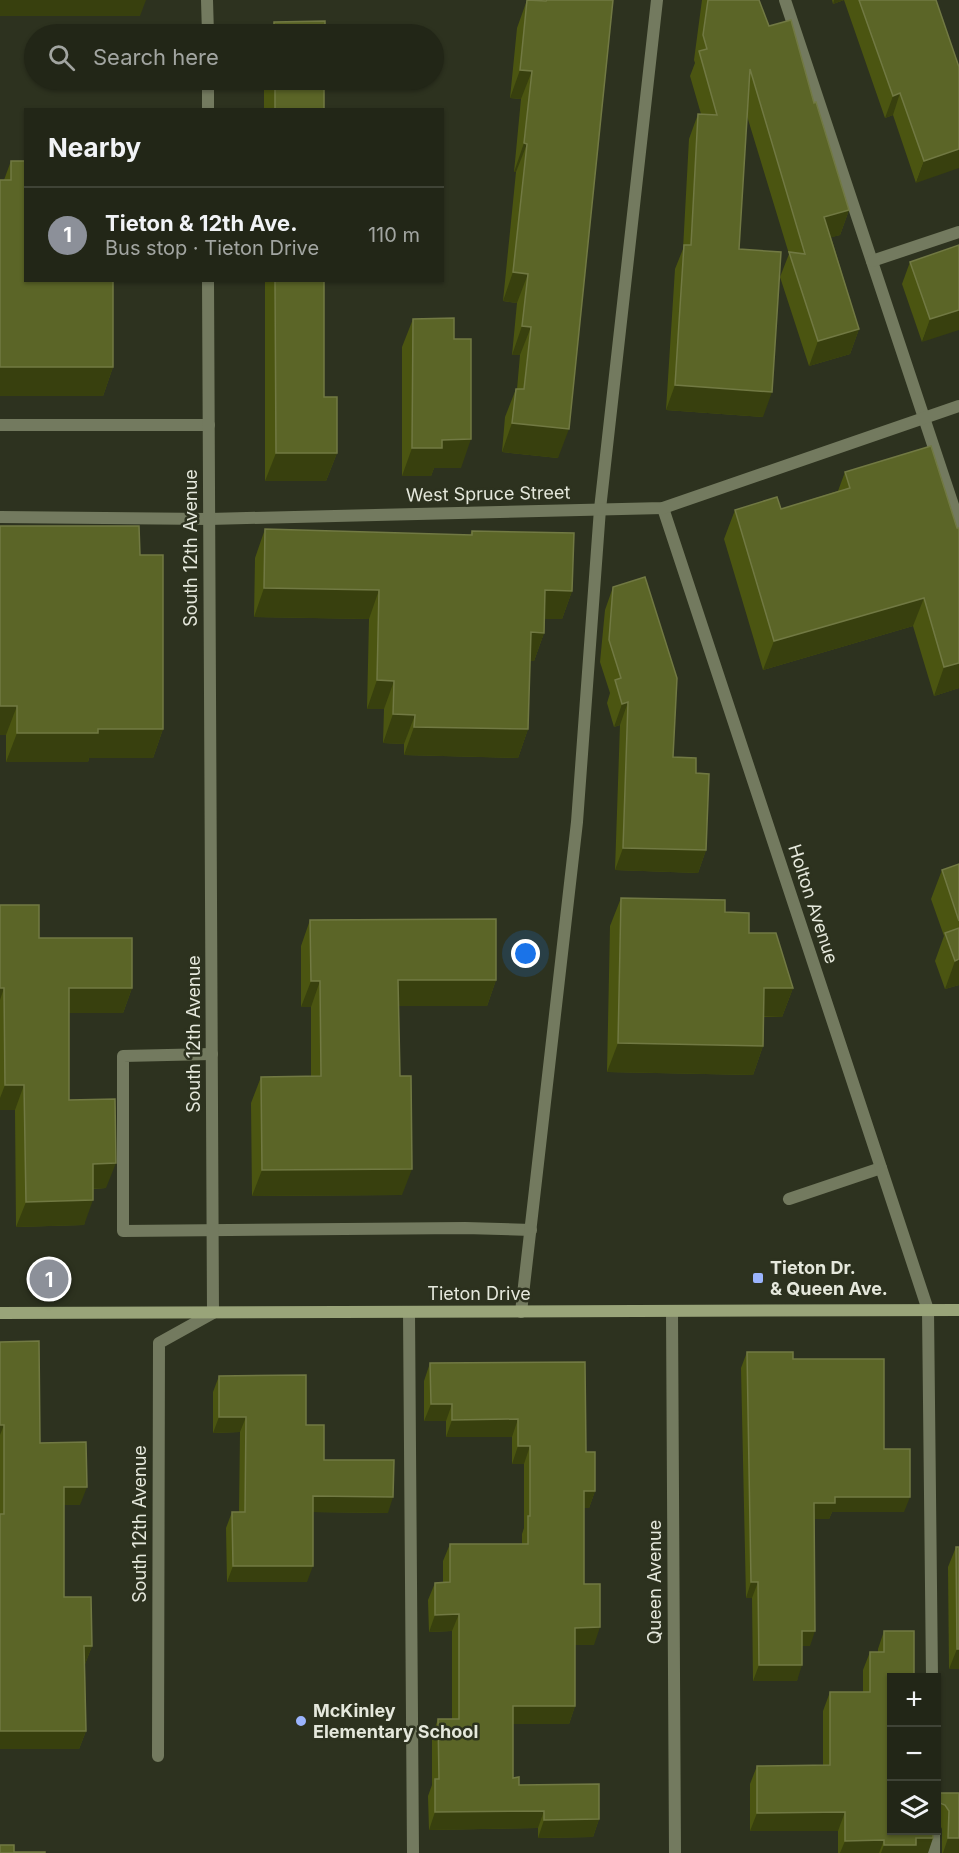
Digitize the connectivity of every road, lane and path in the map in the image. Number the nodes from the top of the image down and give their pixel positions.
1 (207, 0) edge
2 (657, 0) edge
3 (785, 0) edge
4 (208, 24) edge
5 (208, 90) edge
6 (208, 108) edge
7 (959, 232) edge
8 (872, 261) junction
9 (208, 282) edge
10 (959, 406) edge
11 (924, 418) junction
12 (0, 425) edge
13 (209, 425) junction
14 (663, 508) junction
15 (600, 510) junction
16 (0, 516) edge
17 (209, 519) junction
18 (959, 523) edge
19 (212, 1054) junction
20 (881, 1168) junction
21 (789, 1199) dead end
22 (213, 1229) junction
23 (531, 1230) junction
24 (928, 1310) junction
25 (959, 1310) edge
26 (672, 1311) junction
27 (213, 1312) junction
28 (409, 1312) junction
29 (521, 1312) junction
30 (0, 1313) edge
31 (932, 1673) edge
32 (158, 1756) dead end
33 (934, 1835) edge
34 (413, 1853) edge
35 (675, 1853) edge
36 (934, 1853) edge

1 - 4 street
2 - 15 street
3 - 8 street
5 - 6 street
7 - 8 street
8 - 11 street
9 - 13 street, South 12th Avenue
10 - 11 street, West Spruce Street
11 - 14 street, West Spruce Street
11 - 18 street
12 - 13 street
13 - 17 street, South 12th Avenue
14 - 15 street, West Spruce Street
14 - 20 street, Holton Avenue
15 - 17 street, West Spruce Street
15 - 23 street
16 - 17 street, West Spruce Street
17 - 19 street, South 12th Avenue
19 - 22 street, South 12th Avenue
19 - 22 street
20 - 21 street
20 - 24 street, Holton Avenue
22 - 23 street
22 - 27 street, South 12th Avenue
23 - 29 street
24 - 25 main road, Tieton Drive
24 - 26 main road, Tieton Drive
24 - 31 street, Holton Avenue
26 - 29 main road, Tieton Drive
26 - 35 street, Queen Avenue
27 - 28 main road, Tieton Drive
27 - 30 main road, Tieton Drive
27 - 32 street, South 12th Avenue
28 - 29 main road, Tieton Drive
28 - 34 street
33 - 36 street

